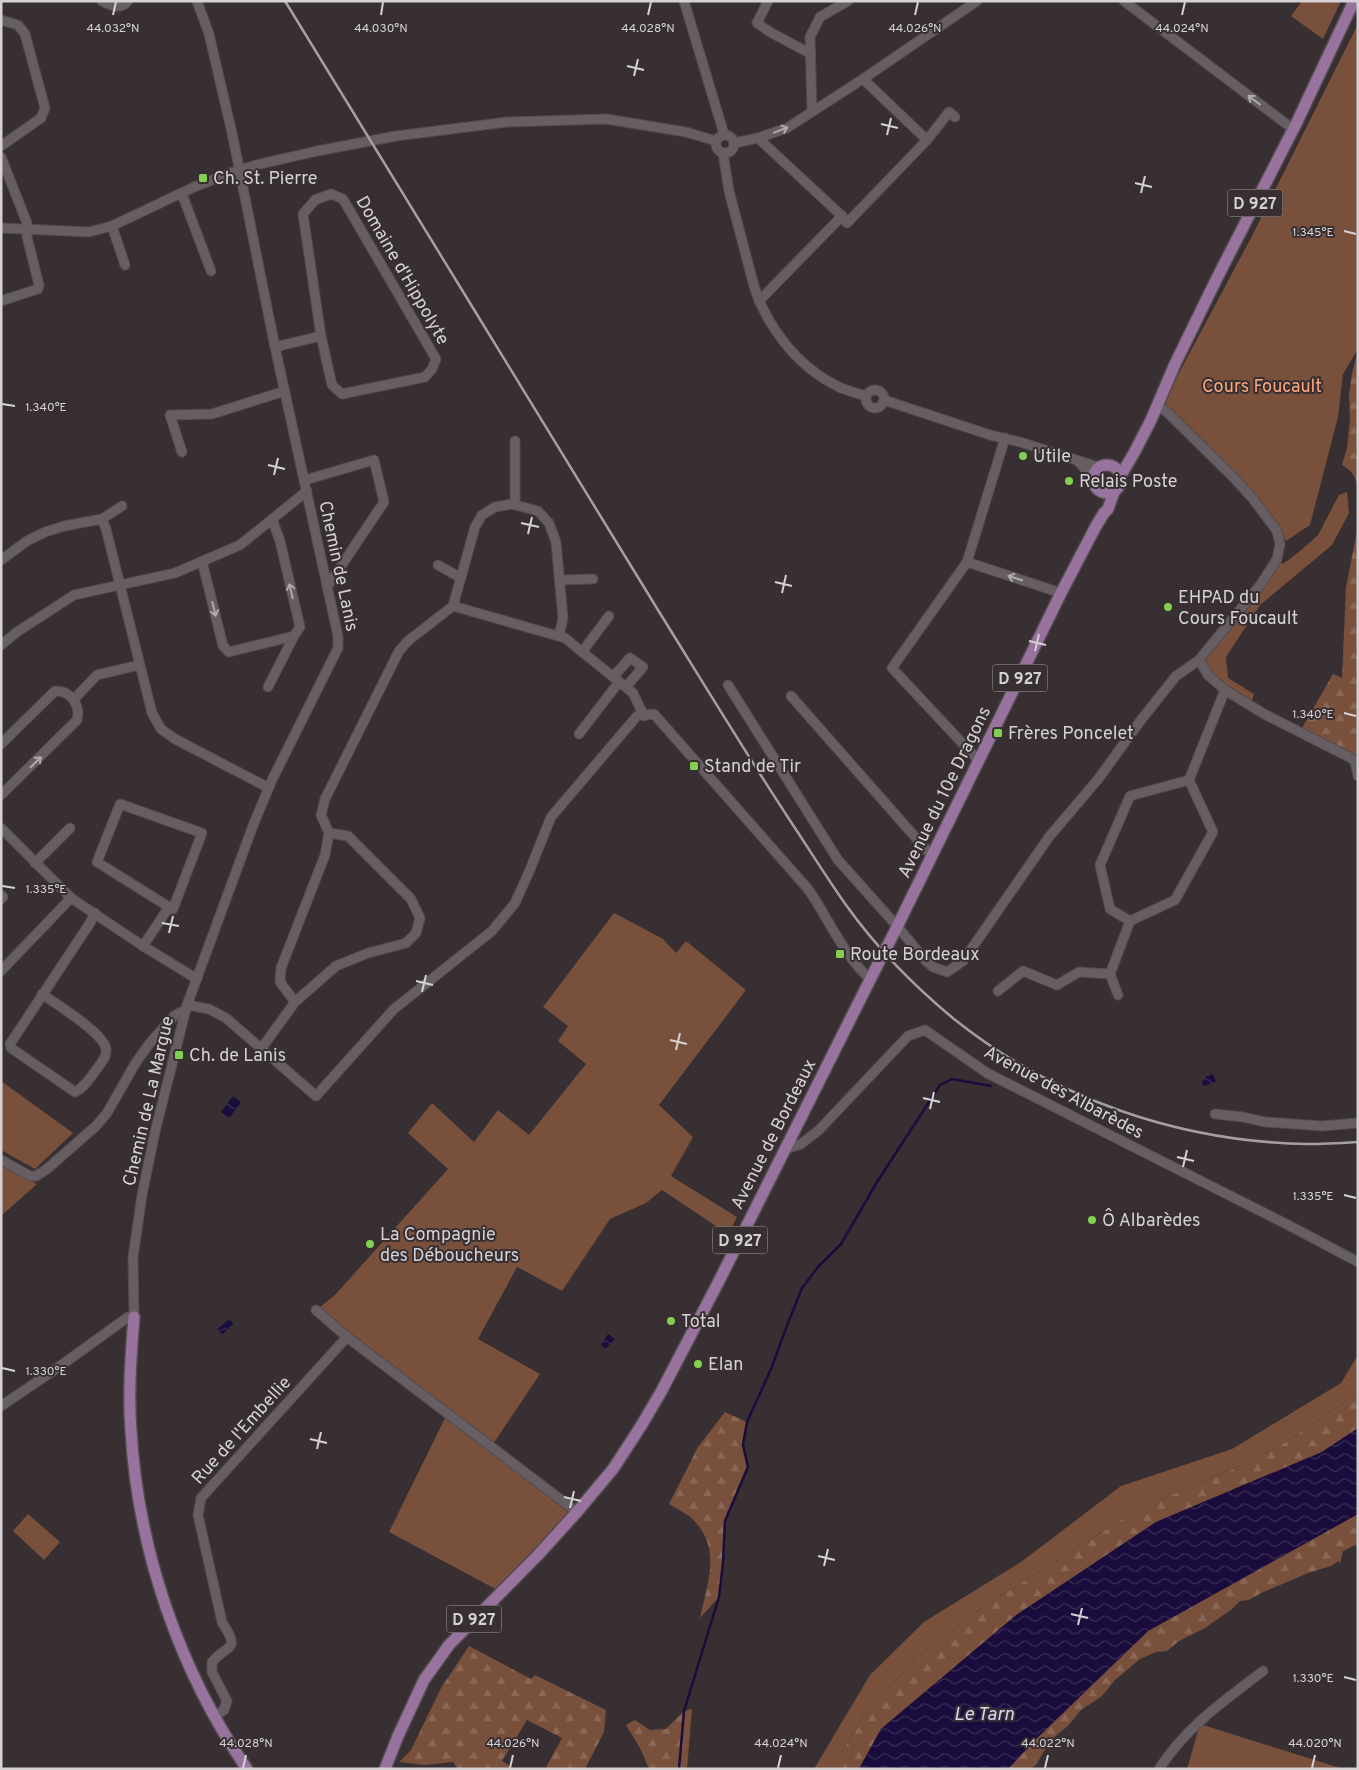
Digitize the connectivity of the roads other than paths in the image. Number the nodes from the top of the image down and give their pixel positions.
1 (102, 1) edge
2 (128, 1) edge
3 (197, 1) edge
4 (684, 1) edge
5 (768, 1) edge
6 (848, 1) edge
7 (977, 1) edge
8 (1124, 1) edge
9 (1354, 1) edge
10 (1, 20) edge
11 (811, 54) junction
12 (863, 79) junction
13 (812, 112) junction
14 (955, 116) dead end
15 (1293, 129) junction
16 (724, 134) junction
17 (758, 138) junction
18 (926, 140) junction
19 (716, 141) junction
20 (734, 142) junction
21 (1, 146) edge
22 (723, 153) junction
23 (1, 157) edge
24 (240, 170) junction
25 (182, 194) junction
26 (842, 216) junction
27 (112, 226) junction
28 (1, 228) edge
29 (27, 229) junction
30 (125, 266) dead end
31 (212, 271) dead end
32 (1, 301) edge
33 (759, 301) junction
34 (321, 336) junction
35 (275, 347) junction
36 (285, 391) junction
37 (1157, 405) junction
38 (1005, 438) junction
39 (515, 441) dead end
40 (182, 452) dead end
41 (1076, 460) junction
42 (1106, 465) junction
43 (1121, 475) junction
44 (1093, 478) junction
45 (304, 480) junction
46 (307, 491) junction
47 (1100, 491) junction
48 (1114, 492) junction
49 (515, 505) junction
50 (122, 506) dead end
51 (1104, 513) junction
52 (102, 519) junction
53 (272, 519) junction
54 (1, 560) edge
55 (202, 562) junction
56 (967, 562) junction
57 (438, 565) dead end
58 (461, 578) junction
59 (592, 579) dead end
60 (560, 580) junction
61 (120, 586) junction
62 (327, 587) junction
63 (1061, 593) junction
64 (453, 606) junction
65 (610, 616) dead end
66 (294, 636) junction
67 (559, 636) junction
68 (1, 645) edge
69 (582, 652) junction
70 (1198, 660) junction
71 (139, 665) junction
72 (619, 682) junction
73 (728, 685) dead end
74 (268, 687) dead end
75 (1225, 690) junction
76 (790, 696) dead end
77 (74, 699) junction
78 (644, 716) junction
79 (579, 734) dead end
80 (1, 744) edge
81 (979, 761) junction
82 (1358, 776) edge
83 (1189, 780) junction
84 (269, 788) junction
85 (1, 796) edge
86 (1, 828) edge
87 (70, 828) dead end
88 (329, 833) junction
89 (931, 855) junction
90 (35, 863) junction
91 (1, 895) edge
92 (71, 898) junction
93 (1, 899) edge
94 (169, 907) junction
95 (95, 913) junction
96 (1130, 921) junction
97 (895, 929) junction
98 (142, 946) junction
99 (1, 971) edge
100 (1110, 974) junction
101 (197, 979) junction
102 (870, 980) junction
103 (998, 991) dead end
104 (42, 994) junction
105 (1118, 995) dead end
106 (295, 1002) junction
107 (186, 1009) junction
108 (261, 1049) junction
109 (1214, 1114) dead end
110 (1358, 1123) edge
111 (786, 1149) junction
112 (1, 1160) edge
113 (1358, 1262) edge
114 (316, 1310) dead end
115 (134, 1317) junction
116 (347, 1337) junction
117 (1, 1406) edge
118 (577, 1512) junction
119 (1263, 1671) dead end
120 (215, 1716) junction
121 (248, 1769) edge
122 (385, 1769) edge
123 (1159, 1769) edge

1 - 2 street
3 - 24 street, Chemin de Lanis
4 - 16 street
5 - 11 street
6 - 11 street
7 - 12 street
15 -> 8 street
9 - 15 main road, D 927
10 - 21 street
11 - 13 street
12 - 13 street
12 - 18 street
17 -> 13 street
14 - 18 street
15 - 37 main road, D 927
16 - 19 street
16 - 20 street
17 - 20 street
17 - 26 street
18 - 26 street
19 - 22 street
19 - 24 street
20 - 22 street
22 - 33 street
23 - 29 street
24 - 25 street
24 - 35 street, Chemin de Lanis
25 - 27 street
25 - 31 street
26 - 33 street
27 - 29 street
27 - 30 street
28 - 29 street
29 - 32 street
33 - 38 street
34 - 34 street, Domaine d'Hippolyte
34 - 35 street
35 - 36 street, Chemin de Lanis
36 - 40 street
36 - 45 street, Chemin de Lanis
37 - 42 main road, D 927
37 - 43 main road, D 927
37 - 70 street
38 - 41 street
38 - 56 street
39 - 49 street
41 - 42 street
41 - 44 street
42 - 43 main road
42 - 44 main road
43 - 48 main road
44 - 47 main road
45 - 46 street, Chemin de Lanis
45 - 62 street
46 - 53 street
46 - 62 street, Chemin de Lanis
47 - 48 main road
47 - 51 main road
48 - 51 main road, Avenue du 10e Dragons / D 927
49 - 58 street
49 - 60 street
50 - 52 street
51 - 63 main road, Avenue du 10e Dragons / D 927
52 - 54 street
52 - 61 street
53 - 55 street
66 -> 53 street
55 - 61 street
55 -> 66 street
63 -> 56 street
56 - 81 street
57 - 58 street
58 - 64 street
59 - 60 street
60 - 67 street
61 - 68 street
61 - 71 street
62 - 84 street, Chemin de Lanis
63 - 81 main road, Avenue du 10e Dragons / D 927
64 - 67 street
64 - 88 street
65 - 69 street
66 - 74 street
67 - 69 street
69 - 72 street
70 - 75 street
70 - 97 street
71 - 77 street
71 - 84 street
72 - 78 street
72 - 79 street
73 - 97 street
75 - 82 street
75 - 83 street
76 - 89 street
77 - 80 street
85 -> 77 street
78 - 102 street
78 - 108 street, Chemin de La Margue
81 - 89 main road, Avenue du 10e Dragons / D 927
83 - 96 street
83 - 96 street
84 - 101 street, Chemin de Lanis
86 - 90 street
87 - 90 street
88 - 106 street
88 - 106 street
89 - 97 main road, Avenue du 10e Dragons / D 927
90 - 92 street
91 - 93 street
92 - 95 street
92 - 99 street
94 - 94 street
94 - 98 street
95 - 98 street
95 - 104 street
96 - 100 street
97 - 102 main road, Avenue du 10e Dragons / D 927, bridge
98 - 101 street
100 - 103 street
100 - 105 street
101 - 107 street, Chemin de Lanis
102 - 111 main road, Avenue de Bordeaux / D 927
104 - 104 street
106 - 108 street
107 - 108 street, Chemin de La Margue
107 - 112 street
107 - 115 street, Chemin de La Margue
109 - 110 street
111 - 113 street, Avenue des Albarèdes
111 - 118 main road, Avenue de Bordeaux / D 927
114 - 116 street
115 - 117 street
115 - 120 main road
116 - 118 street
116 - 120 street, Rue de l'Embellie
118 - 122 main road, Avenue de Bordeaux / D 927
119 - 123 street
120 - 121 main road

